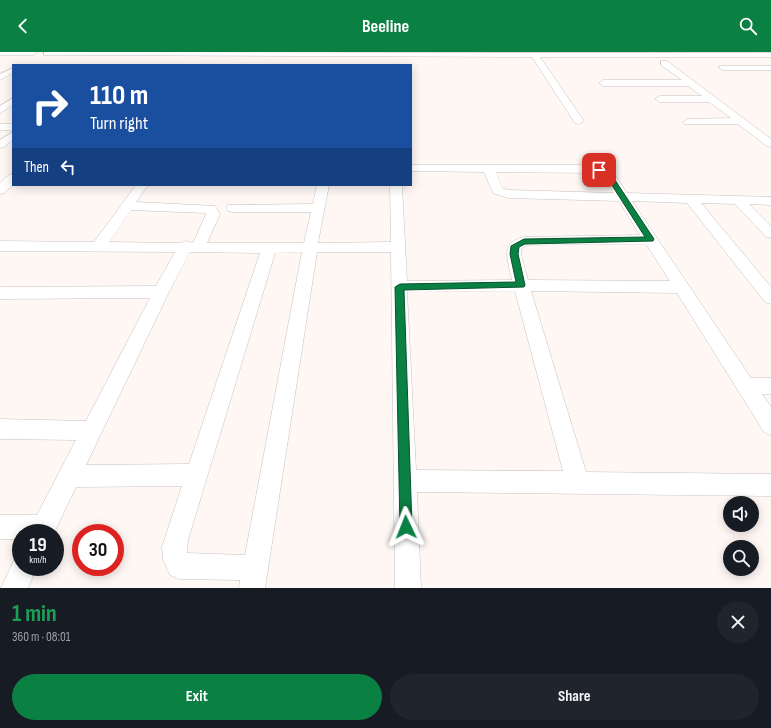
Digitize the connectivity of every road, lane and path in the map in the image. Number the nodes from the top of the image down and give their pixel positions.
1 (48, 52) edge
2 (0, 53) edge
3 (35, 53) edge
4 (347, 54) junction
5 (394, 54) junction
6 (535, 55) junction
7 (771, 55) edge
8 (107, 57) junction
9 (70, 58) dead end
10 (26, 62) dead end
11 (664, 63) dead end
12 (346, 64) edge
13 (395, 64) edge
14 (723, 68) dead end
15 (771, 68) edge
16 (604, 83) dead end
17 (691, 83) junction
18 (660, 99) dead end
19 (711, 99) junction
20 (12, 102) edge
21 (0, 110) edge
22 (579, 121) dead end
23 (740, 121) junction
24 (688, 122) dead end
25 (0, 127) edge
26 (12, 127) edge
27 (12, 136) edge
28 (771, 144) edge
29 (0, 145) edge
30 (412, 168) edge
31 (489, 169) junction
32 (12, 179) edge
33 (141, 186) edge
34 (323, 186) edge
35 (396, 186) edge
36 (0, 190) edge
37 (623, 197) junction
38 (690, 198) junction
39 (737, 199) junction
40 (771, 201) edge
41 (127, 206) junction
42 (232, 208) dead end
43 (318, 208) junction
44 (771, 234) edge
45 (650, 239) junction
46 (0, 246) edge
47 (192, 246) junction
48 (98, 247) junction
49 (399, 247) junction
50 (269, 248) junction
51 (310, 248) junction
52 (521, 285) junction
53 (400, 287) junction
54 (682, 287) junction
55 (161, 292) junction
56 (0, 293) edge
57 (771, 298) edge
58 (745, 386) junction
59 (771, 386) edge
60 (771, 425) edge
61 (0, 429) edge
62 (91, 431) junction
63 (196, 475) junction
64 (70, 476) junction
65 (405, 480) junction
66 (578, 483) junction
67 (771, 485) edge
68 (46, 524) edge
69 (0, 527) edge
70 (12, 528) edge
71 (256, 568) junction
72 (20, 576) edge
73 (14, 588) edge
74 (252, 588) edge
75 (408, 588) edge

1 - 3 street
1 - 8 street
2 - 3 street
3 - 10 street
4 - 5 street
4 - 8 street
4 - 12 street
5 - 6 street
5 - 13 street
6 - 7 street
6 - 22 street
8 - 9 street
11 - 17 street
14 - 15 street
16 - 17 street
17 - 19 street
18 - 19 street
19 - 23 street
20 - 21 street
23 - 24 street
23 - 28 street
25 - 26 street
27 - 29 street
30 - 31 street
31 - 37 street
31 - 37 street
32 - 36 street
33 - 41 street
34 - 43 street
35 - 49 street
37 - 38 street
37 - 45 street
38 - 39 street
38 - 57 street
39 - 40 street
39 - 44 street
41 - 47 street
41 - 48 street
42 - 43 street
43 - 51 street
45 - 52 street
45 - 54 street
46 - 48 street
47 - 48 street
47 - 50 street
47 - 55 street
49 - 51 street
49 - 53 street
50 - 51 street
50 - 63 street
51 - 71 street
52 - 53 street
52 - 54 street
52 - 66 street
53 - 65 street
54 - 58 street
55 - 56 street
55 - 62 street
58 - 59 street
58 - 60 street
61 - 62 street
62 - 64 street
63 - 64 street
63 - 71 street
64 - 68 street
65 - 66 street
65 - 75 street
66 - 67 street
69 - 70 street
71 - 74 street
72 - 73 street

